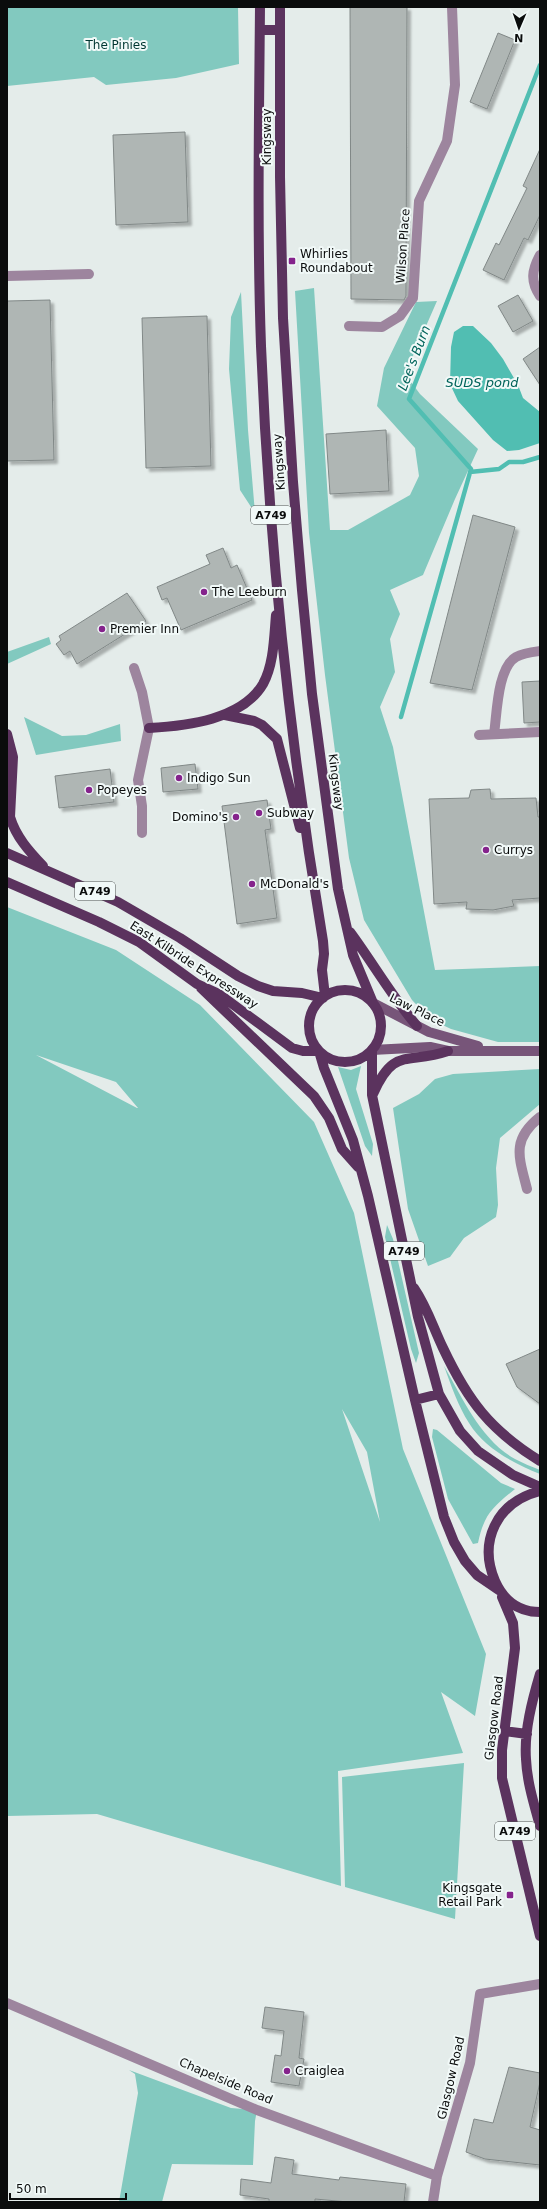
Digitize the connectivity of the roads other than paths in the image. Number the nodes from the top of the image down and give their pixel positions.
1 (260, 7) edge
2 (280, 7) edge
3 (452, 7) edge
4 (260, 30) junction
5 (280, 30) junction
6 (540, 255) edge
7 (89, 274) dead end
8 (7, 276) edge
9 (540, 296) edge
10 (349, 326) dead end
11 (278, 589) junction
12 (540, 651) edge
13 (134, 668) dead end
14 (225, 715) junction
15 (149, 728) junction
16 (540, 732) edge
17 (7, 734) edge
18 (494, 734) junction
19 (479, 735) dead end
20 (9, 782) edge
21 (142, 833) dead end
22 (7, 852) edge
23 (46, 869) junction
24 (312, 876) junction
25 (7, 882) edge
26 (347, 929) junction
27 (197, 984) junction
28 (324, 997) junction
29 (372, 1003) junction
30 (417, 1026) junction
31 (372, 1050) junction
32 (498, 1050) junction
33 (319, 1051) junction
34 (448, 1051) junction
35 (540, 1051) edge
36 (372, 1095) junction
37 (540, 1117) edge
38 (359, 1169) junction
39 (527, 1190) dead end
40 (411, 1284) junction
41 (439, 1394) junction
42 (414, 1400) junction
43 (540, 1461) edge
44 (540, 1487) edge
45 (540, 1491) edge
46 (501, 1594) junction
47 (540, 1612) edge
48 (540, 1674) edge
49 (504, 1731) junction
50 (527, 1734) junction
51 (540, 1826) edge
52 (540, 1936) edge
53 (540, 1984) edge
54 (7, 2002) edge
55 (437, 2176) junction
56 (433, 2202) edge

1 - 4 main road, Kingsway / A749
2 - 5 main road, Kingsway / A749
3 - 10 street, Wilson Place
4 - 5 main road
4 - 11 main road, Kingsway / A749
5 - 26 main road, Kingsway / A749
6 - 9 street
7 - 8 street
11 - 14 main road
11 - 24 main road, Kingsway / A749
12 - 18 street
13 - 15 street
14 - 15 main road
14 - 24 main road
15 - 21 street
16 - 18 street
17 - 20 main road
18 - 19 street
20 - 23 main road
22 - 23 main road, East Kilbride Expressway / A749
23 - 28 main road, East Kilbride Expressway / A749
24 - 28 main road, Kingsway / A749
25 - 27 main road, East Kilbride Expressway / A749
26 - 29 main road, Kingsway / A749
26 - 30 main road
27 - 33 main road, East Kilbride Expressway / A749
27 - 38 main road
28 - 29 main road
28 - 33 main road, A749
29 - 30 street, Law Place
29 - 31 main road, A749
30 - 32 street, Law Place
31 - 33 main road, A749
31 - 34 street, Law Place
31 - 36 main road, A749
32 - 34 street, Law Place
32 - 35 street, Law Place
33 - 38 main road, A749
34 - 36 main road
36 - 40 main road, A749
37 - 39 street
38 - 42 main road, A749
40 - 41 main road, A749
40 - 43 main road
41 - 42 main road
41 - 44 main road, A749
42 - 46 main road, A749
45 - 46 main road, A749
46 - 47 main road, A749
46 - 49 main road, Glasgow Road / A749
48 - 50 main road, A749
49 - 50 main road
49 - 52 main road, Glasgow Road / A749
50 - 51 main road, A749
53 - 55 street, Glasgow Road
54 - 55 street, Chapelside Road
55 - 56 street, Glasgow Road

